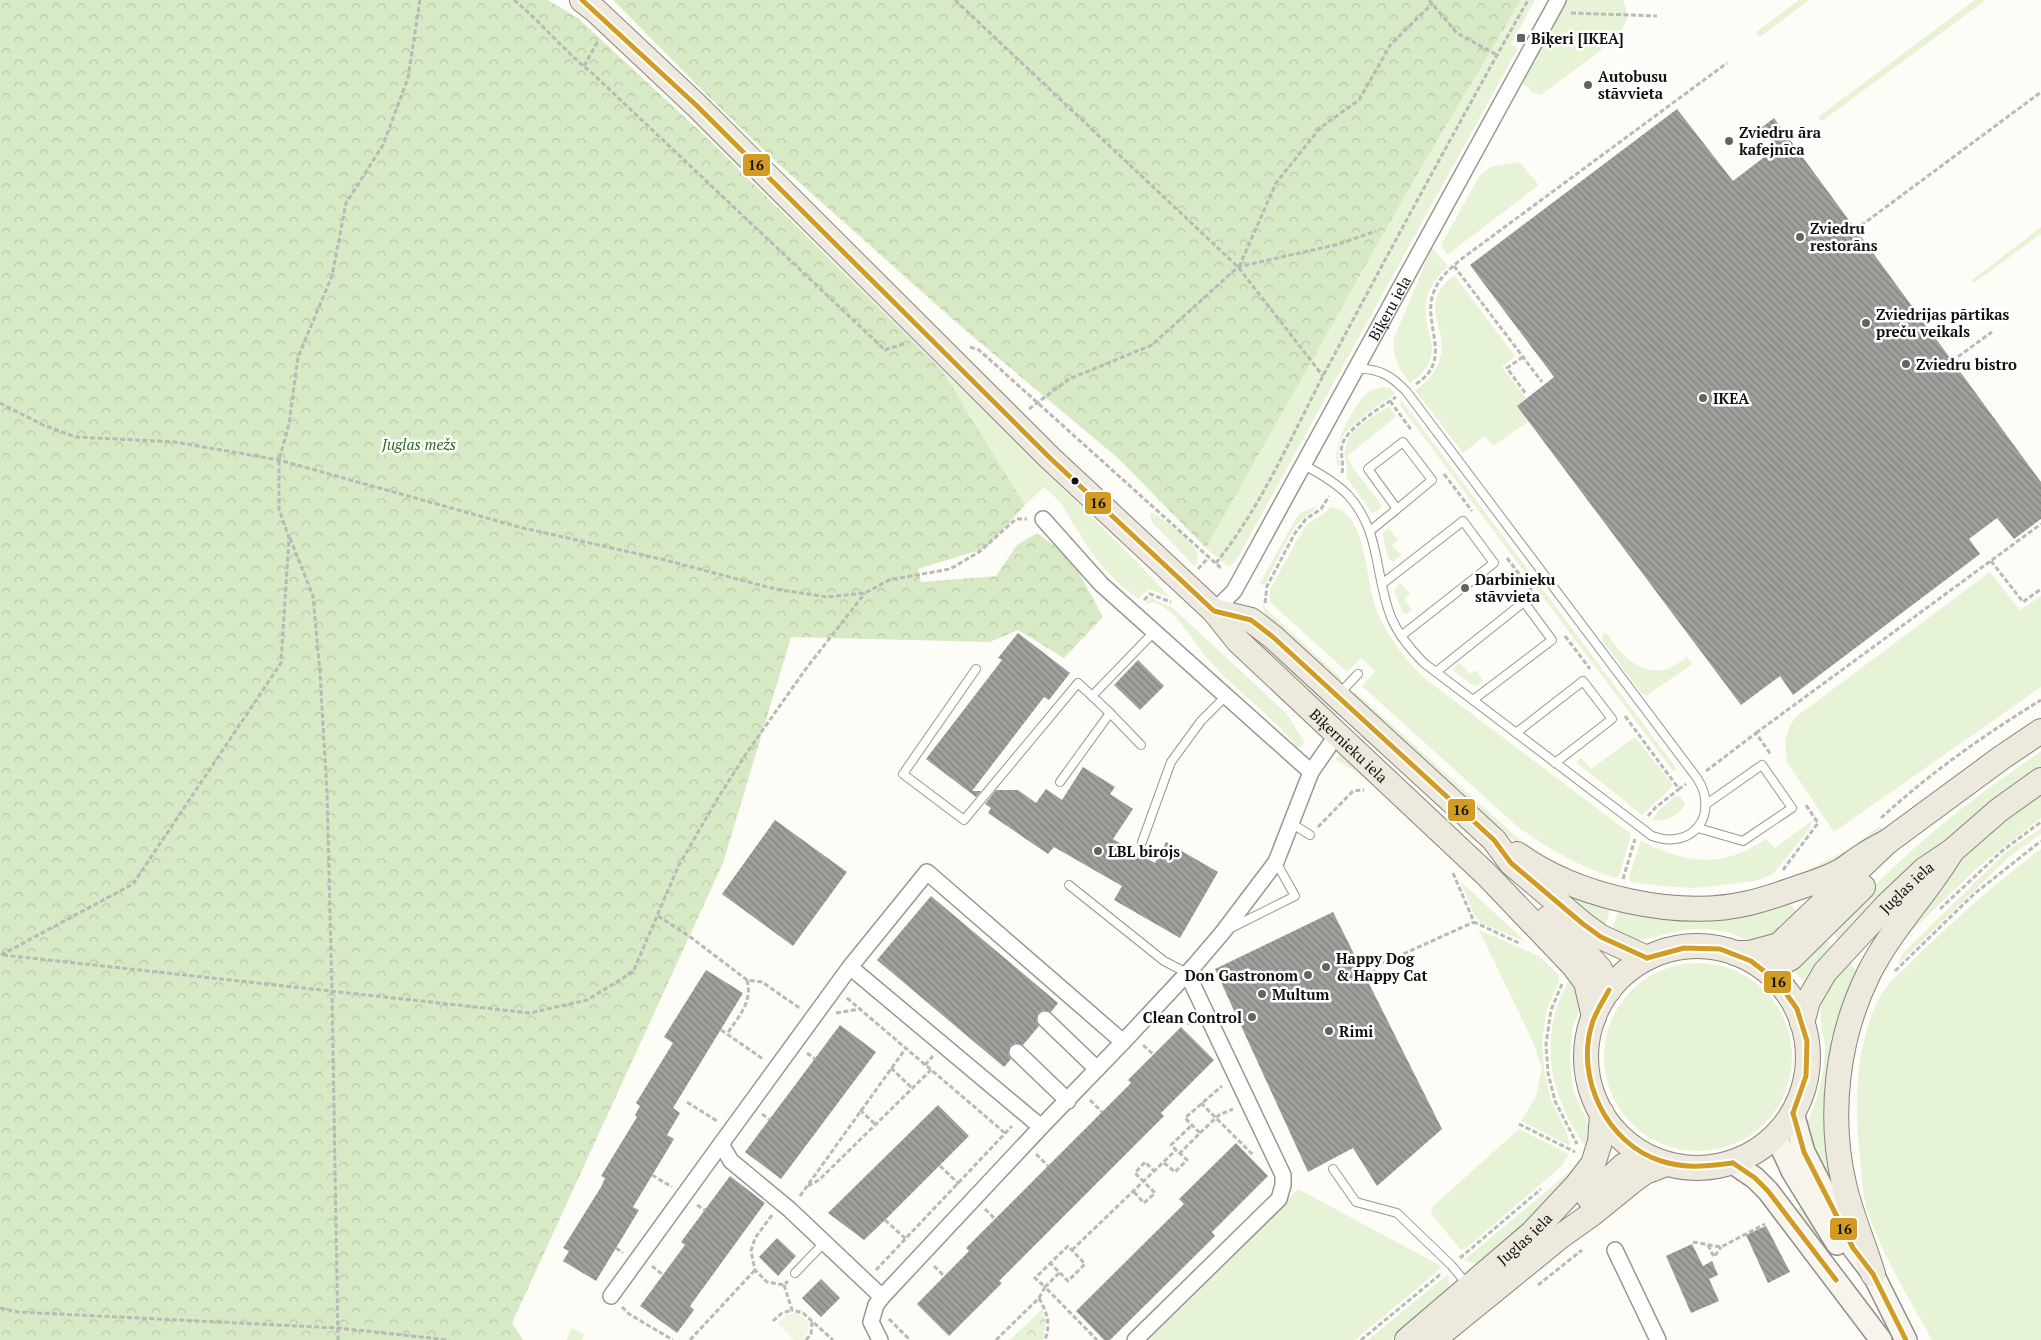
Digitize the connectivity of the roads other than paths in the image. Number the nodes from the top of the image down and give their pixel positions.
1 (582, 0) edge
2 (1558, 0) edge
3 (1357, 368) junction
4 (1304, 465) junction
5 (1397, 509) junction
6 (1043, 519) road end
7 (1370, 531) junction
8 (1382, 584) junction
9 (1214, 611) junction
10 (1154, 632) junction
11 (1401, 636) junction
12 (976, 670) dead end
13 (1436, 672) junction
14 (1358, 674) dead end
15 (1092, 696) junction
16 (1226, 696) junction
17 (1337, 697) junction
18 (1473, 700) junction
19 (1110, 713) junction
20 (1355, 714) junction
21 (2041, 731) edge
22 (1516, 733) junction
23 (1338, 734) junction
24 (1141, 745) dead end
25 (1555, 762) junction
26 (1311, 772) junction
27 (2041, 780) edge
28 (1060, 782) dead end
29 (1949, 798) junction
30 (1705, 805) junction
31 (1292, 823) junction
32 (1698, 828) junction
33 (1310, 835) road end
34 (1494, 840) junction
35 (1142, 842) dead end
36 (1887, 842) junction
37 (1952, 851) junction
38 (1276, 862) junction
39 (1487, 875) junction
40 (1069, 885) dead end
41 (1223, 932) junction
42 (1735, 953) junction
43 (1647, 958) junction
44 (1761, 966) junction
45 (850, 967) junction
46 (1187, 973) junction
47 (1609, 990) junction
48 (1594, 1017) junction
49 (1045, 1019) dead end
50 (1802, 1022) junction
51 (1124, 1042) junction
52 (1017, 1052) dead end
53 (1097, 1069) junction
54 (1068, 1101) junction
55 (1793, 1112) junction
56 (1602, 1113) junction
57 (1041, 1127) junction
58 (1776, 1136) junction
59 (720, 1144) junction
60 (1643, 1154) junction
61 (1732, 1162) junction
62 (1666, 1164) junction
63 (1333, 1169) dead end
64 (1561, 1236) junction
65 (824, 1243) junction
66 (1615, 1250) dead end
67 (795, 1273) road end
68 (1873, 1274) junction
69 (1469, 1286) junction
70 (611, 1296) road end
71 (879, 1301) junction
72 (1901, 1331) edge
73 (880, 1340) edge
74 (1134, 1340) edge
75 (1408, 1340) edge
76 (1434, 1340) edge
77 (1658, 1340) edge
78 (1881, 1340) edge

1 - 9 main road, Biķernieku iela
2 - 3 street, Biķeru iela
3 - 4 street, Biķeru iela
3 - 30 lane
4 - 7 lane
4 - 9 street, Biķeru iela
5 - 5 lane
5 - 7 lane
6 - 10 street
7 - 8 lane
8 - 11 lane
8 - 11 lane
9 - 17 main road, Biķernieku iela
9 - 23 main road, Biķernieku iela
10 - 15 lane
10 - 16 street
11 - 13 lane
12 - 15 lane
13 - 18 lane
13 - 18 lane
14 - 17 lane
15 - 19 lane
16 - 26 street
16 - 35 lane
17 - 20 main road, Biķernieku iela
18 - 22 lane
19 - 24 lane
19 - 28 lane
20 - 23 main road
20 - 34 main road, Biķernieku iela
21 - 29 main road, Juglas iela
22 - 25 lane
22 - 25 lane
23 - 26 street
23 - 39 main road, Biķernieku iela
25 - 32 lane
26 - 31 street
27 - 37 main road, Juglas iela
29 - 36 main road, Juglas iela
29 - 44 main road, Juglas iela
30 - 32 lane
30 - 32 lane
31 - 33 lane
31 - 38 street
34 - 36 main road
34 - 43 main road, Biķernieku iela
36 - 42 main road, Juglas iela
37 - 50 main road, Juglas iela
37 - 68 main road
38 - 41 street
38 - 41 lane
39 - 47 main road, Biķernieku iela
39 - 48 main road, Biķernieku iela
40 - 46 lane
41 - 46 street
42 - 43 main road
42 - 44 main road
43 - 47 main road
44 - 50 main road
45 - 51 street
45 - 57 street
45 - 59 street
46 - 51 street
46 - 74 street
47 - 48 main road
48 - 56 main road
49 - 53 street
50 - 55 main road
51 - 53 street
52 - 54 street
53 - 54 street
54 - 57 street
55 - 58 main road
55 - 68 main road
56 - 60 main road
56 - 69 main road, Juglas iela
57 - 71 street
58 - 61 main road
58 - 72 main road
59 - 65 street
59 - 70 street
60 - 62 main road
60 - 64 main road, Juglas iela
61 - 62 main road
61 - 78 main road
62 - 64 main road, Juglas iela
63 - 69 lane
64 - 76 main road, Juglas iela
65 - 67 lane
65 - 71 street
66 - 77 street
68 - 72 main road
69 - 75 main road, Juglas iela
71 - 73 street

